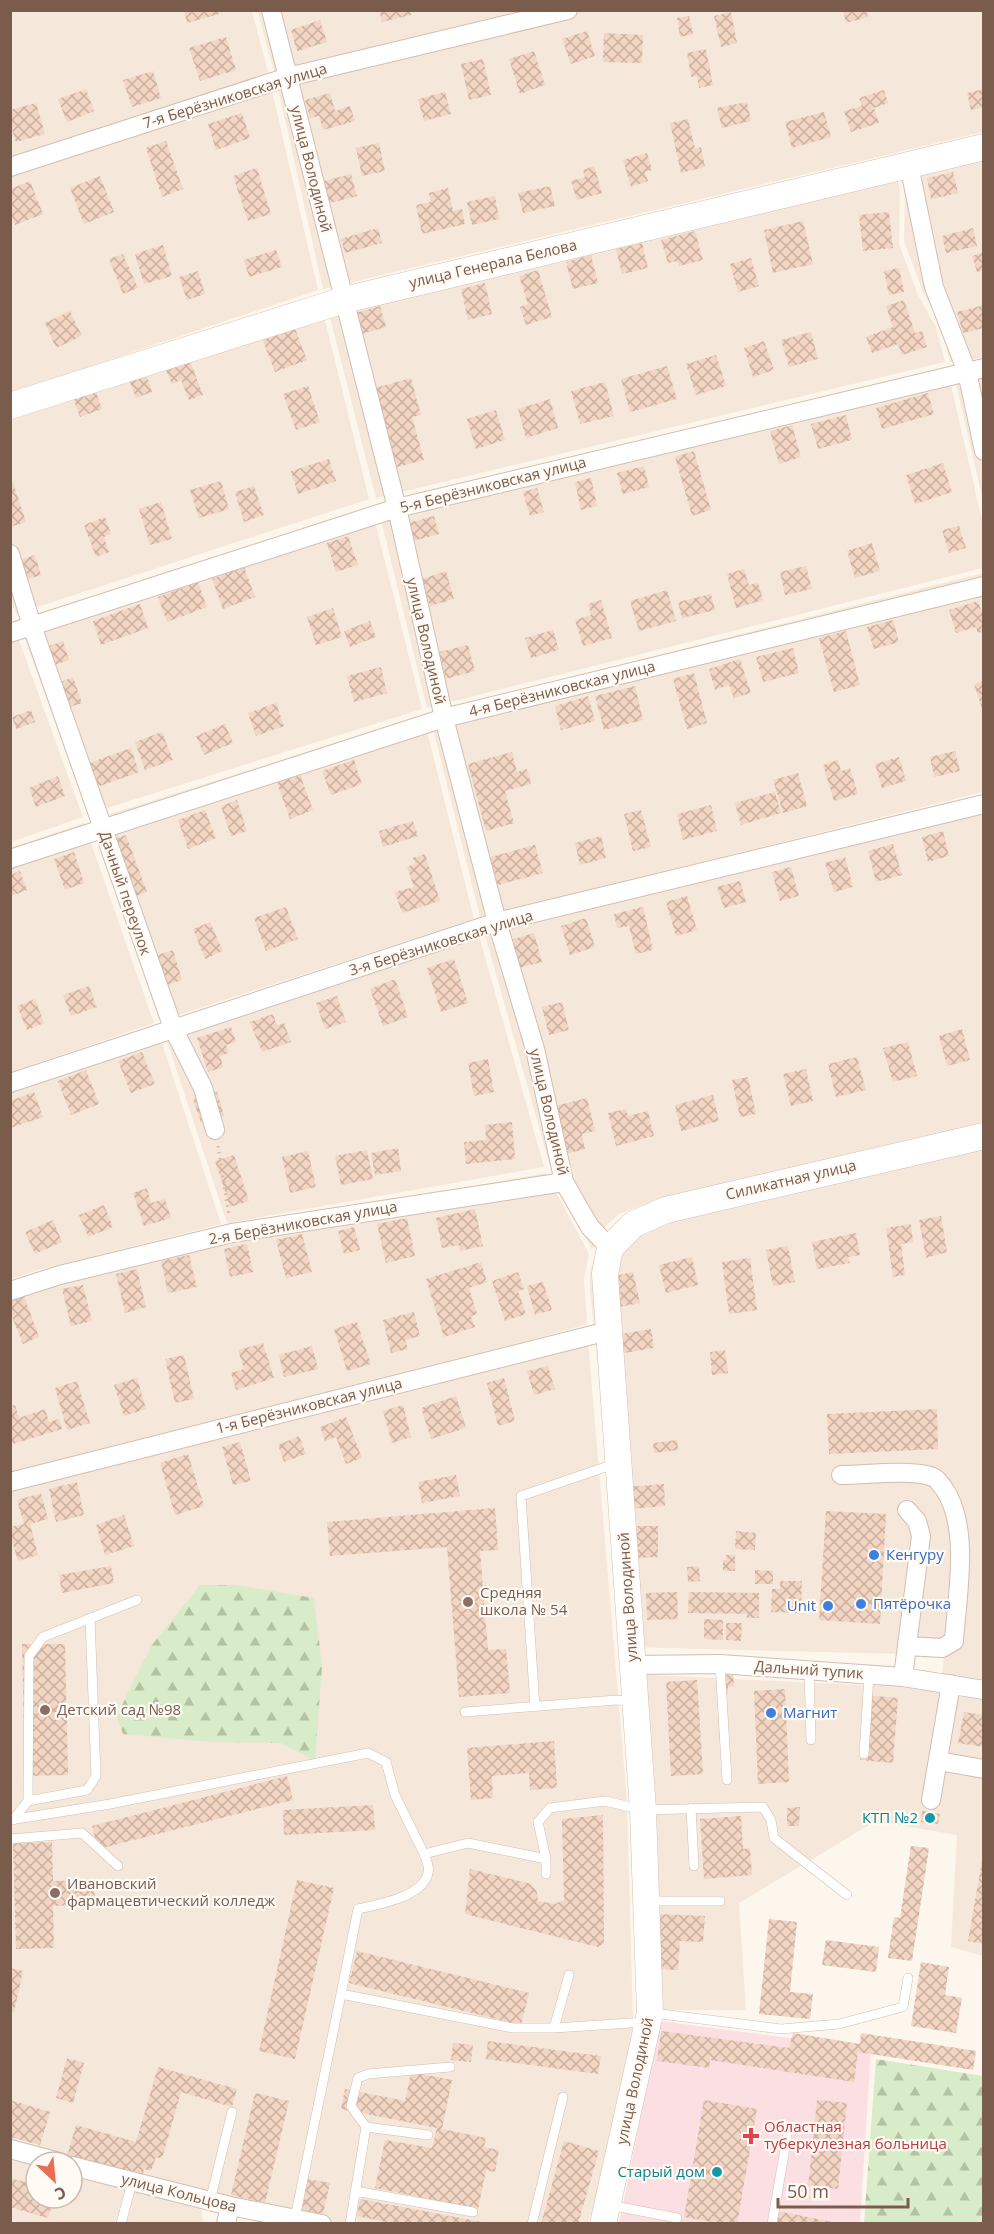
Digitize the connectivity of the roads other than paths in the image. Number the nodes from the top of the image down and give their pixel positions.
1 (271, 10) edge
2 (568, 10) edge
3 (288, 77) junction
4 (984, 147) edge
5 (909, 165) junction
6 (10, 167) edge
7 (344, 300) junction
8 (975, 370) edge
9 (10, 406) edge
10 (984, 451) edge
11 (397, 508) junction
12 (10, 554) edge
13 (984, 586) edge
14 (32, 626) junction
15 (10, 633) edge
16 (444, 718) junction
17 (984, 804) edge
18 (102, 827) junction
19 (10, 859) edge
20 (497, 922) junction
21 (173, 1028) junction
22 (10, 1083) edge
23 (215, 1130) road end
24 (984, 1136) edge
25 (564, 1182) junction
26 (610, 1248) junction
27 (10, 1291) edge
28 (608, 1331) junction
29 (618, 1463) junction
30 (841, 1475) dead end
31 (10, 1482) edge
32 (907, 1510) dead end
33 (138, 1600) dead end
34 (90, 1618) junction
35 (907, 1646) junction
36 (720, 1664) junction
37 (633, 1665) junction
38 (809, 1670) junction
39 (869, 1675) junction
40 (903, 1677) junction
41 (951, 1684) junction
42 (984, 1690) edge
43 (635, 1701) junction
44 (535, 1707) junction
45 (465, 1712) dead end
46 (811, 1740) dead end
47 (864, 1754) dead end
48 (938, 1761) junction
49 (984, 1769) edge
50 (727, 1780) dead end
51 (931, 1800) dead end
52 (28, 1801) junction
53 (691, 1808) junction
54 (644, 1810) junction
55 (12, 1820) edge
56 (10, 1839) edge
57 (424, 1854) junction
58 (546, 1859) junction
59 (118, 1866) dead end
60 (694, 1866) dead end
61 (546, 1874) dead end
62 (847, 1895) dead end
63 (647, 1901) junction
64 (720, 1901) dead end
65 (569, 1975) dead end
66 (908, 1978) dead end
67 (341, 1994) junction
68 (650, 2017) junction
69 (554, 2028) junction
70 (450, 2067) dead end
71 (563, 2097) dead end
72 (232, 2112) dead end
73 (366, 2127) junction
74 (428, 2135) dead end
75 (787, 2137) dead end
76 (84, 2169) edge
77 (132, 2182) junction
78 (355, 2191) junction
79 (210, 2201) junction
80 (473, 2212) dead end
81 (606, 2214) edge
82 (228, 2215) edge
83 (295, 2218) junction
84 (677, 2218) dead end
85 (121, 2223) edge
86 (322, 2223) edge
87 (350, 2223) edge
88 (532, 2223) edge
89 (772, 2223) edge

1 - 3 street, улица Володиной
2 - 3 street, 7-я Берёзниковская улица
3 - 6 street, 7-я Берёзниковская улица
3 - 7 street, улица Володиной
4 - 5 street, улица Генерала Белова
5 - 7 street, улица Генерала Белова
5 - 8 street
7 - 9 street, улица Генерала Белова
7 - 11 street, улица Володиной
8 - 10 street
8 - 11 street, 5-я Берёзниковская улица
11 - 14 street, 5-я Берёзниковская улица
11 - 16 street, улица Володиной
12 - 14 street, Дачный переулок
13 - 16 street, 4-я Берёзниковская улица
14 - 15 street, 5-я Берёзниковская улица
14 - 18 street, Дачный переулок
16 - 18 street, 4-я Берёзниковская улица
16 - 20 street, улица Володиной
17 - 20 street, 3-я Берёзниковская улица
18 - 19 street, 4-я Берёзниковская улица
18 - 21 street, Дачный переулок
20 - 21 street, 3-я Берёзниковская улица
20 - 25 street, улица Володиной
21 - 22 street, 3-я Берёзниковская улица
21 - 23 street, Дачный переулок
24 - 26 street, Силикатная улица
25 - 26 street, улица Володиной
25 - 27 street, 2-я Берёзниковская улица
26 - 28 street, улица Володиной
28 - 29 street, улица Володиной
28 - 31 street, 1-я Берёзниковская улица
29 - 37 street, улица Володиной
29 - 44 lane
30 - 35 street
32 - 35 street
33 - 34 lane
34 - 52 lane
34 - 52 lane
35 - 40 street
36 - 37 street, Дальний тупик
36 - 38 street, Дальний тупик
36 - 50 lane
37 - 43 street, улица Володиной
38 - 39 street, Дальний тупик
38 - 46 lane
39 - 40 street, Дальний тупик
39 - 47 lane
40 - 41 street, Дальний тупик
41 - 42 street, Дальний тупик
41 - 48 street
43 - 44 lane
43 - 54 street, улица Володиной
44 - 45 lane
48 - 49 street
48 - 51 street
52 - 55 lane
53 - 54 lane
53 - 60 lane
53 - 62 lane
54 - 58 lane
54 - 63 street, улица Володиной
55 - 57 lane
56 - 59 lane
57 - 58 lane
57 - 67 lane
58 - 61 lane
63 - 64 lane
63 - 68 street, улица Володиной
65 - 69 lane
66 - 68 lane
67 - 69 lane
67 - 83 lane
68 - 69 lane
68 - 81 street, улица Володиной
70 - 73 lane
71 - 88 lane
72 - 79 lane
73 - 74 lane
73 - 78 lane
75 - 89 lane
76 - 77 street, улица Кольцова
77 - 79 street, улица Кольцова
77 - 85 lane
78 - 80 lane
78 - 87 lane
79 - 82 street, улица Кольцова
81 - 84 lane
82 - 83 street, улица Кольцова
83 - 86 street, улица Кольцова

